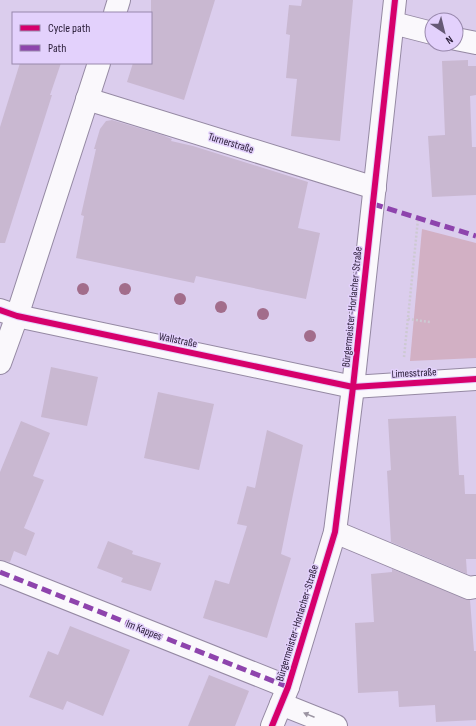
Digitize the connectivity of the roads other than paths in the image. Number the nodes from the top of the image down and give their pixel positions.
1 (395, 0) edge
2 (393, 23) junction
3 (424, 31) edge
4 (464, 41) edge
5 (476, 44) edge
6 (99, 64) edge
7 (87, 99) junction
8 (375, 188) junction
9 (9, 313) edge
10 (0, 363) edge
11 (476, 379) edge
12 (353, 387) junction
13 (335, 532) junction
14 (0, 572) edge
15 (476, 587) edge
16 (285, 696) junction
17 (272, 726) edge
18 (336, 726) edge

1 - 2 street, Bürgermeister-Horlacher-Straße
2 - 3 street
2 - 8 street, Bürgermeister-Horlacher-Straße
4 - 5 street
6 - 7 street
7 - 8 street, Turnerstraße
7 - 9 street
8 - 12 street, Bürgermeister-Horlacher-Straße
9 - 10 street
9 - 12 street, Wallstraße
11 - 12 street, Limesstraße
12 - 13 street, Bürgermeister-Horlacher-Straße
13 - 15 street
13 - 16 street, Bürgermeister-Horlacher-Straße
14 - 16 street, Im Kappes
16 - 17 street, Bürgermeister-Horlacher-Straße
18 -> 16 street

